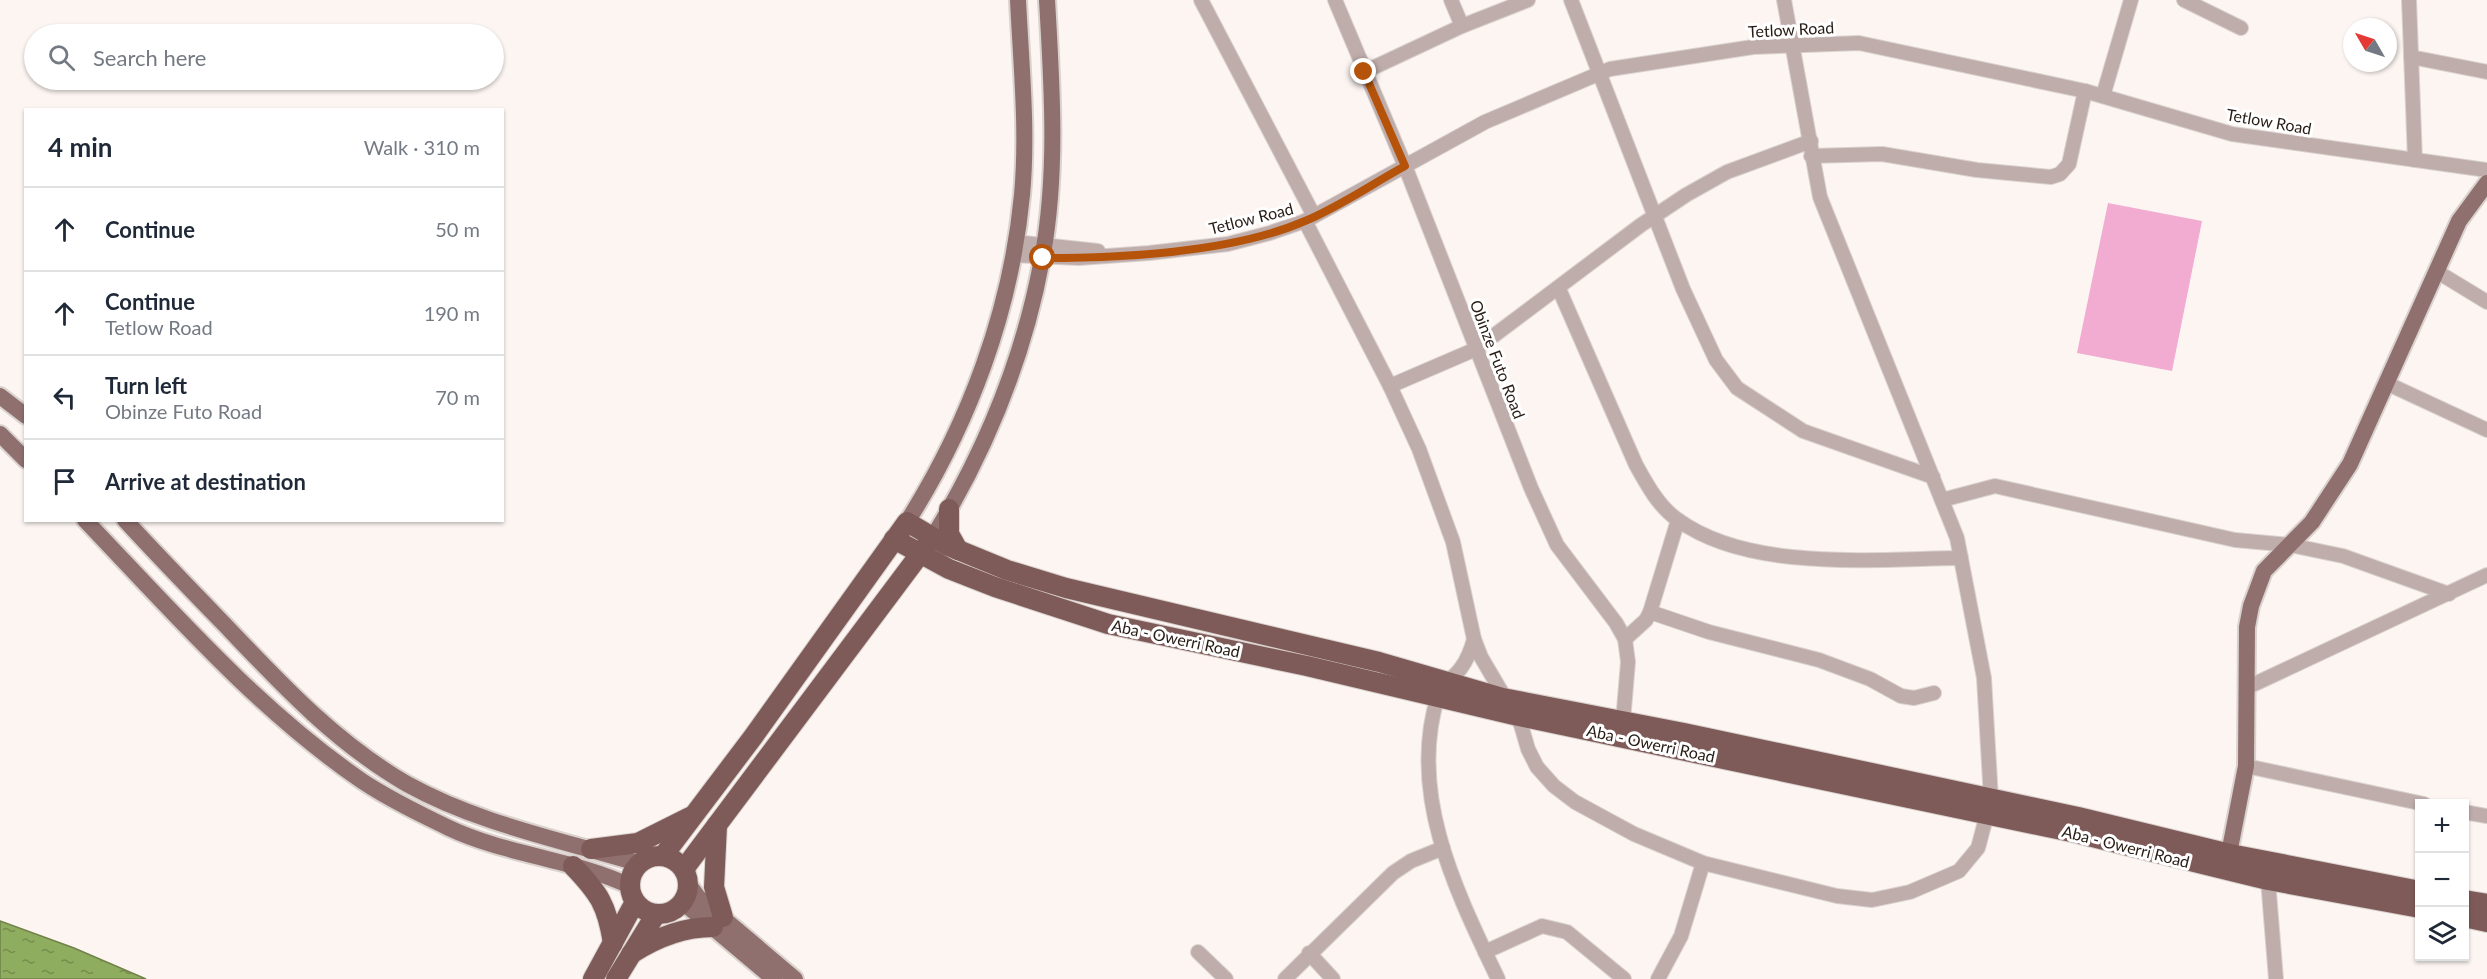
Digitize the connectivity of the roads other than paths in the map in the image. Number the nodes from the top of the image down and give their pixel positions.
1 (1018, 0) edge
2 (1047, 0) edge
3 (1201, 0) edge
4 (1335, 0) edge
5 (1451, 0) edge
6 (1528, 0) edge
7 (1571, 0) edge
8 (1784, 0) edge
9 (2131, 0) edge
10 (2184, 0) edge
11 (2409, 0) edge
12 (1462, 26) junction
13 (2241, 28) dead end
14 (1791, 45) junction
15 (2411, 57) junction
16 (1364, 72) junction
17 (2487, 72) edge
18 (1598, 74) junction
19 (2085, 91) junction
20 (2103, 96) junction
21 (1811, 141) junction
22 (1811, 156) junction
23 (2415, 160) junction
24 (1405, 166) junction
25 (2487, 170) edge
26 (2487, 183) edge
27 (1654, 216) junction
28 (1310, 219) junction
29 (1014, 249) junction
30 (1043, 251) junction
31 (2436, 272) junction
32 (1559, 289) junction
33 (2487, 302) edge
34 (1476, 349) junction
35 (2386, 383) junction
36 (1390, 386) junction
37 (0, 396) edge
38 (24, 414) edge
39 (2487, 430) edge
40 (0, 434) edge
41 (24, 458) edge
42 (1933, 477) junction
43 (1942, 500) junction
44 (950, 509) junction
45 (1678, 520) junction
46 (87, 522) edge
47 (127, 522) edge
48 (907, 522) junction
49 (894, 538) junction
50 (927, 545) junction
51 (2290, 545) junction
52 (958, 550) junction
53 (1961, 558) junction
54 (949, 569) junction
55 (2487, 575) edge
56 (904, 577) junction
57 (2449, 594) junction
58 (1650, 612) junction
59 (1474, 639) junction
60 (1625, 639) junction
61 (2246, 688) junction
62 (1442, 690) junction
63 (1934, 693) dead end
64 (1503, 698) junction
65 (1514, 715) junction
66 (1623, 721) junction
67 (753, 737) junction
68 (773, 752) junction
69 (2246, 766) junction
70 (2415, 802) edge
71 (1990, 807) junction
72 (2469, 813) edge
73 (692, 816) junction
74 (2487, 816) edge
75 (717, 825) junction
76 (1443, 848) junction
77 (591, 849) junction
78 (663, 856) junction
79 (2228, 862) junction
80 (1703, 863) junction
81 (640, 864) junction
82 (573, 866) junction
83 (686, 877) junction
84 (2268, 880) junction
85 (2415, 890) edge
86 (633, 894) junction
87 (2469, 901) edge
88 (2487, 904) edge
89 (679, 907) junction
90 (2415, 907) edge
91 (656, 914) junction
92 (2469, 918) edge
93 (718, 922) junction
94 (2487, 922) edge
95 (613, 943) junction
96 (1198, 952) dead end
97 (1485, 952) junction
98 (1309, 953) junction
99 (631, 954) junction
100 (593, 979) edge
101 (616, 979) edge
102 (774, 979) edge
103 (795, 979) edge
104 (1226, 979) edge
105 (1285, 979) edge
106 (1333, 979) edge
107 (1498, 979) edge
108 (1624, 979) edge
109 (1658, 979) edge
110 (2276, 979) edge

1 - 29 main road
2 - 30 main road
3 - 28 street
4 - 16 street, Obinze Futo Road
5 - 12 street
6 - 12 street
7 - 18 street
8 - 14 street
9 - 20 street
10 - 13 street
11 - 15 street
12 - 16 street
14 - 18 street, Tetlow Road
14 - 19 street, Tetlow Road
14 - 21 street
15 - 17 street
15 - 23 street
16 - 24 street, Obinze Futo Road
18 - 24 street, Tetlow Road
18 - 27 street
19 - 20 street, Tetlow Road
19 - 22 street
20 - 23 street, Tetlow Road
21 - 22 street
21 - 27 street
22 - 42 street
23 - 25 street, Tetlow Road
24 - 28 street, Tetlow Road
24 - 34 street, Obinze Futo Road
26 - 31 main road
27 - 32 street
27 - 42 street
28 - 30 street, Tetlow Road
28 - 36 street
29 - 30 street, Tetlow Road
29 - 48 main road
30 - 44 main road
31 - 33 street
31 - 35 main road
32 - 34 street
32 - 45 street
34 - 36 street
34 - 60 street, Obinze Futo Road
35 - 39 street
35 - 51 main road
36 - 59 street
37 - 38 main road
40 - 41 main road
42 - 43 street
43 - 51 street
43 - 53 street
44 - 50 main road
44 - 52 highway
45 - 53 street
45 - 58 street
46 - 82 main road
47 - 77 main road
48 - 49 highway
48 - 50 highway, Aba - Owerri Road
49 - 50 highway, Aba - Owerri Road
49 - 67 highway
50 - 52 highway, Aba - Owerri Road
50 - 54 highway, Aba - Owerri Road
50 - 56 highway
51 - 57 street
51 - 61 main road
52 - 62 highway, Aba - Owerri Road
53 - 71 street
54 - 56 highway
54 - 62 highway, Aba - Owerri Road
55 - 57 street
56 - 68 highway
57 - 61 street
58 - 60 street
58 - 63 street
59 - 62 street
59 - 64 street
60 - 66 street, Obinze Futo Road
61 - 69 main road
62 - 64 highway, Aba - Owerri Road
62 - 65 highway, Aba - Owerri Road
62 - 76 street
64 - 65 street
64 - 66 highway, Aba - Owerri Road
65 - 71 highway, Aba - Owerri Road
65 - 80 street
66 - 71 highway, Aba - Owerri Road
67 - 68 highway
67 - 73 highway
68 - 75 highway
69 - 70 street
69 - 79 main road
71 - 79 highway, Aba - Owerri Road
71 - 80 street
72 - 74 street
73 - 77 highway
73 - 78 highway
75 - 83 highway
75 - 93 highway
76 - 97 street
76 - 98 street
77 - 81 main road
78 - 81 highway
78 - 83 highway
79 - 84 highway, Aba - Owerri Road
79 - 85 highway, Aba - Owerri Road
80 - 109 street
81 - 86 highway
82 - 86 main road
82 - 95 highway
83 - 89 highway
83 - 93 main road
84 - 90 highway, Aba - Owerri Road
84 - 110 street
86 - 91 highway
86 - 95 highway
87 - 88 highway
89 - 91 highway
89 - 93 main road
91 - 99 highway
92 - 94 highway
93 - 99 highway
93 - 102 main road
93 - 103 main road
95 - 100 highway
96 - 104 street
97 - 107 street
97 - 108 street
98 - 105 street
98 - 106 street
99 - 101 highway

